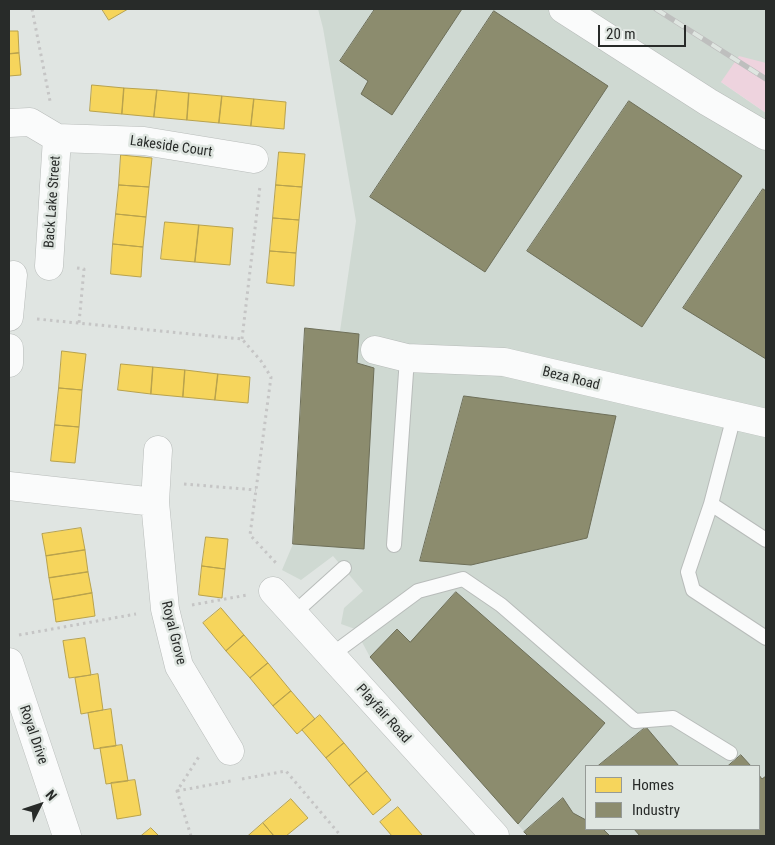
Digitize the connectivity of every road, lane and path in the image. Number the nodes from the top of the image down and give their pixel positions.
1 (32, 9) edge
2 (564, 9) edge
3 (9, 123) edge
4 (766, 136) edge
5 (57, 138) junction
6 (254, 159) joint
7 (49, 266) joint
8 (13, 275) dead end
9 (9, 316) edge
10 (79, 323) junction
11 (242, 338) junction
12 (9, 348) edge
13 (374, 350) dead end
14 (407, 358) junction
15 (9, 363) edge
16 (734, 416) junction
17 (766, 423) edge
18 (158, 450) dead end
19 (9, 486) edge
20 (256, 490) junction
21 (156, 491) junction
22 (711, 504) junction
23 (766, 540) edge
24 (394, 545) dead end
25 (344, 568) dead end
26 (273, 591) joint
27 (293, 614) junction
28 (766, 638) edge
29 (330, 656) junction
30 (9, 662) edge
31 (223, 740) joint
32 (730, 753) dead end
33 (177, 791) junction
34 (67, 836) edge
35 (191, 836) edge
36 (341, 836) edge
37 (494, 836) edge

1 - 5 path
2 - 4 street
3 - 5 street
5 - 6 street, Lakeside Court
5 - 7 street, Back Lake Street
6 - 11 path
7 - 10 path
8 - 9 street
9 - 10 path
10 - 11 path
11 - 20 path
12 - 15 street
13 - 14 street, Beza Road
14 - 16 street, Beza Road
14 - 24 lane
16 - 17 street, Beza Road
16 - 22 lane
18 - 21 street, Royal Grove
19 - 21 street
20 - 21 path
20 - 26 path
21 - 31 street, Royal Grove
22 - 23 lane
22 - 28 lane
25 - 27 lane
26 - 27 street, Playfair Road
27 - 29 street, Playfair Road
29 - 32 lane
29 - 37 street, Playfair Road
30 - 34 street, Royal Drive
31 - 33 path
33 - 35 path
33 - 36 path

